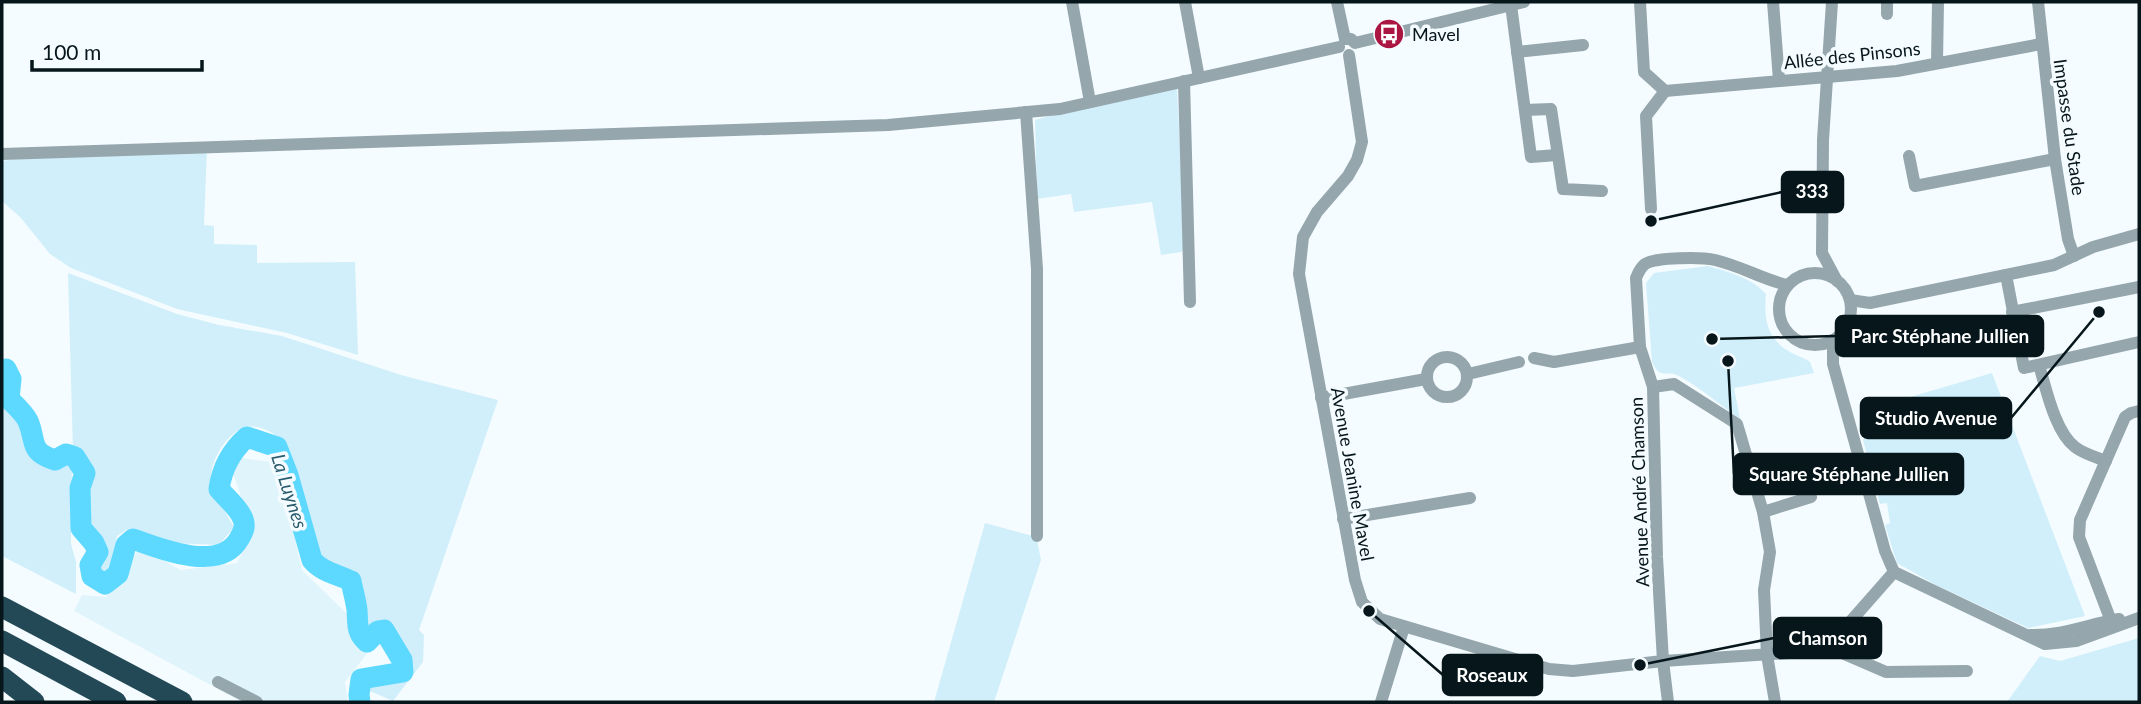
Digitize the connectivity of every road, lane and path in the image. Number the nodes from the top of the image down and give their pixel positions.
1 (1072, 2) edge
2 (1185, 2) edge
3 (1336, 2) edge
4 (1524, 2) edge
5 (1640, 2) edge
6 (1773, 2) edge
7 (1832, 2) edge
8 (1938, 2) edge
9 (2038, 2) edge
10 (1511, 5) junction
11 (2041, 44) junction
12 (1583, 45) dead end
13 (1347, 46) junction
14 (1517, 52) junction
15 (1937, 62) junction
16 (1199, 78) junction
17 (1827, 78) junction
18 (1779, 80) junction
19 (1184, 81) junction
20 (1665, 91) junction
21 (1090, 102) junction
22 (1525, 110) junction
23 (1026, 112) junction
24 (2, 154) edge
25 (1557, 155) junction
26 (1909, 156) dead end
27 (2055, 159) junction
28 (1602, 191) dead end
29 (1651, 209) dead end
30 (2139, 234) edge
31 (1822, 253) junction
32 (2074, 256) junction
33 (1809, 273) junction
34 (2006, 275) junction
35 (1763, 280) junction
36 (1837, 281) junction
37 (1787, 285) junction
38 (2139, 287) edge
39 (1850, 300) junction
40 (1190, 302) dead end
41 (1779, 302) junction
42 (1870, 303) junction
43 (2012, 312) junction
44 (1848, 323) junction
45 (1833, 340) junction
46 (2139, 342) edge
47 (1808, 345) junction
48 (1640, 347) junction
49 (1534, 358) dead end
50 (1519, 362) dead end
51 (1833, 364) junction
52 (2039, 365) junction
53 (1468, 374) junction
54 (1426, 379) junction
55 (1653, 387) junction
56 (1321, 398) junction
57 (2139, 411) edge
58 (2106, 461) junction
59 (1811, 497) dead end
60 (1471, 498) dead end
61 (1763, 512) junction
62 (1343, 519) junction
63 (1037, 536) dead end
64 (1894, 572) junction
65 (2, 607) edge
66 (2139, 617) edge
67 (2111, 621) junction
68 (1404, 627) junction
69 (2027, 634) junction
70 (2, 641) edge
71 (1828, 647) junction
72 (1767, 655) junction
73 (1663, 661) junction
74 (1967, 671) dead end
75 (2, 677) edge
76 (218, 682) dead end
77 (34, 702) edge
78 (117, 702) edge
79 (182, 702) edge
80 (257, 702) edge
81 (1381, 702) edge
82 (1668, 702) edge
83 (1774, 702) edge

1 - 21 street
2 - 16 street
3 - 13 street, Avenue Jeanine Mavel
4 - 10 street
5 - 20 street
6 - 18 street
7 - 17 street
8 - 15 street
9 - 11 street, Impasse du Stade
10 - 13 street
10 - 14 street
11 - 15 street, Allée des Pinsons
11 - 27 street, Impasse du Stade
12 - 14 street
13 - 16 street
13 - 56 street, Avenue Jeanine Mavel
14 - 22 street
15 - 17 street, Allée des Pinsons
16 - 19 street
17 - 18 street, Allée des Pinsons
17 - 31 street
18 - 20 street, Allée des Pinsons
19 - 21 street
19 - 40 street
20 - 29 street
21 - 23 street
22 - 25 street
22 - 25 street
23 - 24 street
23 - 63 street
25 - 28 street
26 - 27 street
27 - 32 street, Impasse du Stade
30 - 32 street
31 - 33 street
31 - 36 street
32 - 34 street
33 - 36 street
33 - 37 street
34 - 42 street
34 - 43 street
35 - 37 street
35 - 41 street
35 - 48 street, Avenue André Chamson
36 - 39 street
37 - 41 street
38 - 43 street
39 - 42 street
39 - 44 street
41 - 47 street
42 - 44 street
43 - 52 street
44 - 45 street
45 - 47 street
45 - 51 street
46 - 52 street
47 - 51 street
48 - 49 street
48 - 55 street, Avenue André Chamson
50 - 53 street
51 - 64 street
52 - 58 street
53 - 54 street
53 - 54 street
54 - 56 street
55 - 61 street
55 - 73 street, Avenue André Chamson
56 - 62 street, Avenue Jeanine Mavel
57 - 58 street
58 - 67 street
59 - 61 street
60 - 62 street
61 - 72 street
62 - 68 street, Avenue Jeanine Mavel
64 - 69 street
64 - 71 street
65 - 79 highway
66 - 67 street
66 - 69 street
67 - 69 street
68 - 73 street, Avenue Jeanine Mavel
68 - 81 street
70 - 78 highway
71 - 72 street, Avenue Jeanine Mavel
71 - 74 street
72 - 73 street, Avenue Jeanine Mavel
72 - 83 street
73 - 82 street, Avenue André Chamson
75 - 77 highway
76 - 80 street

